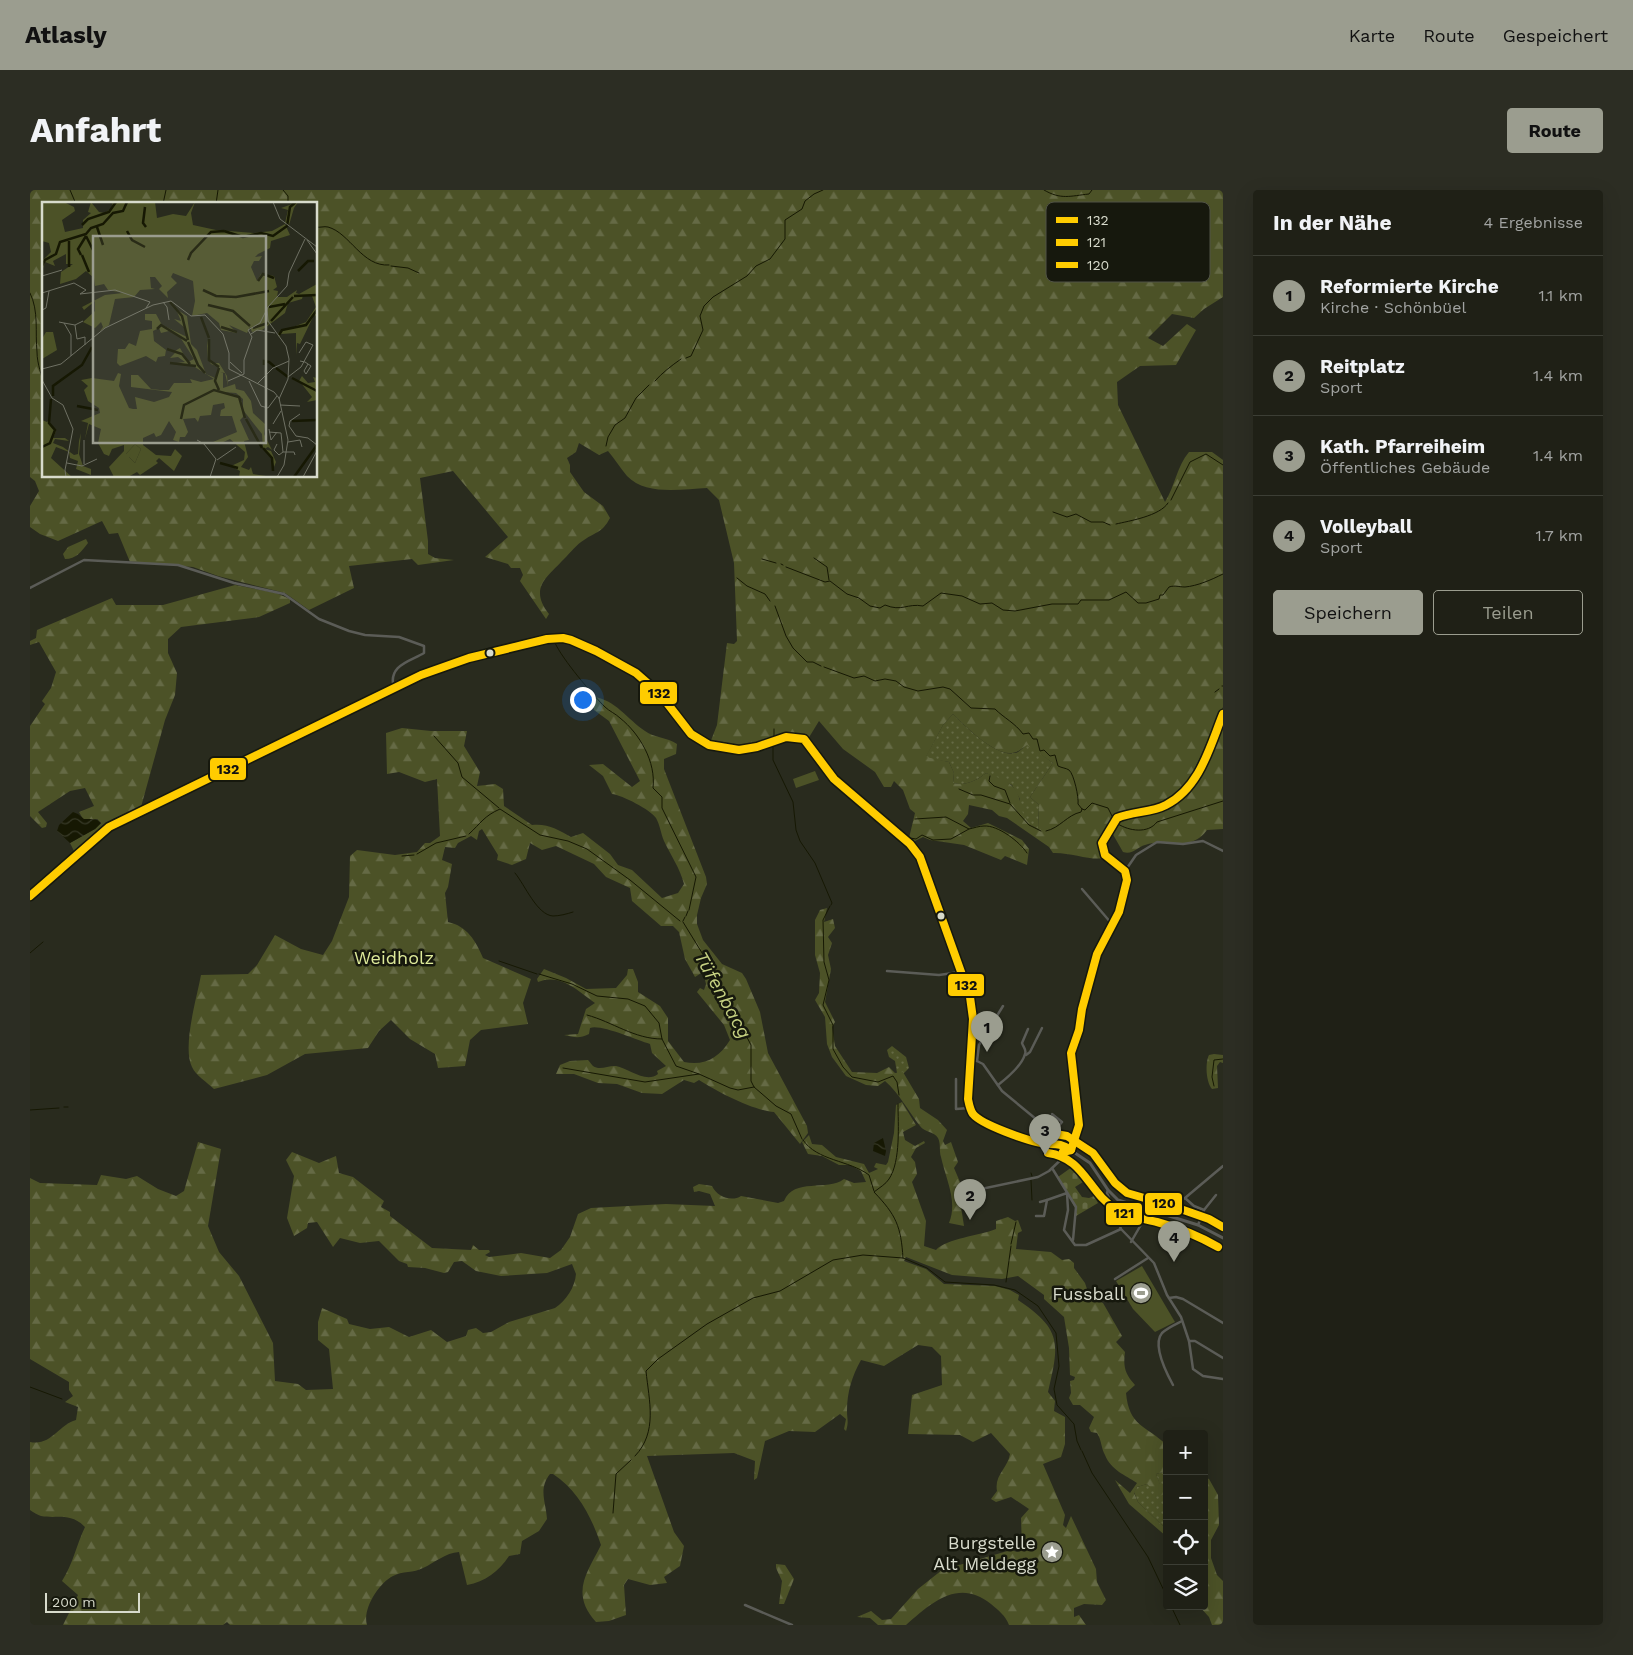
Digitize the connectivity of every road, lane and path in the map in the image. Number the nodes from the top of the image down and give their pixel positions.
1 (30, 588) edge
2 (394, 688) junction
3 (1223, 714) edge
4 (1223, 851) edge
5 (1125, 871) junction
6 (1082, 889) dead end
7 (30, 896) edge
8 (1112, 924) junction
9 (887, 971) dead end
10 (961, 971) junction
11 (1003, 1006) dead end
12 (1028, 1028) dead end
13 (1042, 1028) dead end
14 (1025, 1056) junction
15 (971, 1060) junction
16 (977, 1060) junction
17 (956, 1079) dead end
18 (998, 1085) junction
19 (969, 1108) junction
20 (1052, 1114) dead end
21 (1053, 1133) junction
22 (1047, 1143) junction
23 (1059, 1143) junction
24 (1071, 1150) junction
25 (1223, 1166) edge
26 (1052, 1168) junction
27 (1108, 1190) junction
28 (962, 1193) dead end
29 (1067, 1193) junction
30 (1216, 1195) dead end
31 (1186, 1198) junction
32 (1046, 1200) junction
33 (1040, 1202) dead end
34 (1150, 1209) junction
35 (1204, 1210) junction
36 (1163, 1212) junction
37 (1036, 1216) dead end
38 (1198, 1225) junction
39 (1121, 1229) junction
40 (1223, 1238) edge
41 (1073, 1241) junction
42 (1131, 1242) junction
43 (1148, 1258) junction
44 (1115, 1278) dead end
45 (1169, 1299) junction
46 (1182, 1321) junction
47 (1223, 1323) edge
48 (1189, 1340) junction
49 (1223, 1358) edge
50 (1223, 1380) edge
51 (1173, 1385) dead end
52 (746, 1605) dead end
53 (792, 1625) edge

1 - 2 street
2 - 7 street
2 - 10 street
3 - 5 street
4 - 5 street
5 - 8 street
6 - 8 street
8 - 24 street
9 - 10 street
10 - 15 street
11 - 16 street
12 - 14 street
13 - 14 street
14 - 18 street
15 - 16 street
15 - 19 street
16 - 18 street
17 - 19 street
18 - 21 street
19 - 22 street
20 - 21 street
21 - 22 street
21 - 23 street
22 - 23 street
23 - 24 street
24 - 26 street
24 - 27 street
25 - 31 street
26 - 28 street
26 - 29 street
27 - 34 street
27 - 39 street
29 - 32 street
29 - 41 street
29 - 41 street
30 - 35 street
31 - 35 street
31 - 36 street
32 - 33 street
32 - 37 street
34 - 36 street
34 - 42 street
35 - 38 street
36 - 38 street
38 - 40 street
39 - 41 street
39 - 42 street
42 - 43 street
43 - 44 street
43 - 45 street
45 - 46 street
45 - 47 street
46 - 48 street
46 - 51 street
48 - 49 street
48 - 50 street
52 - 53 street

